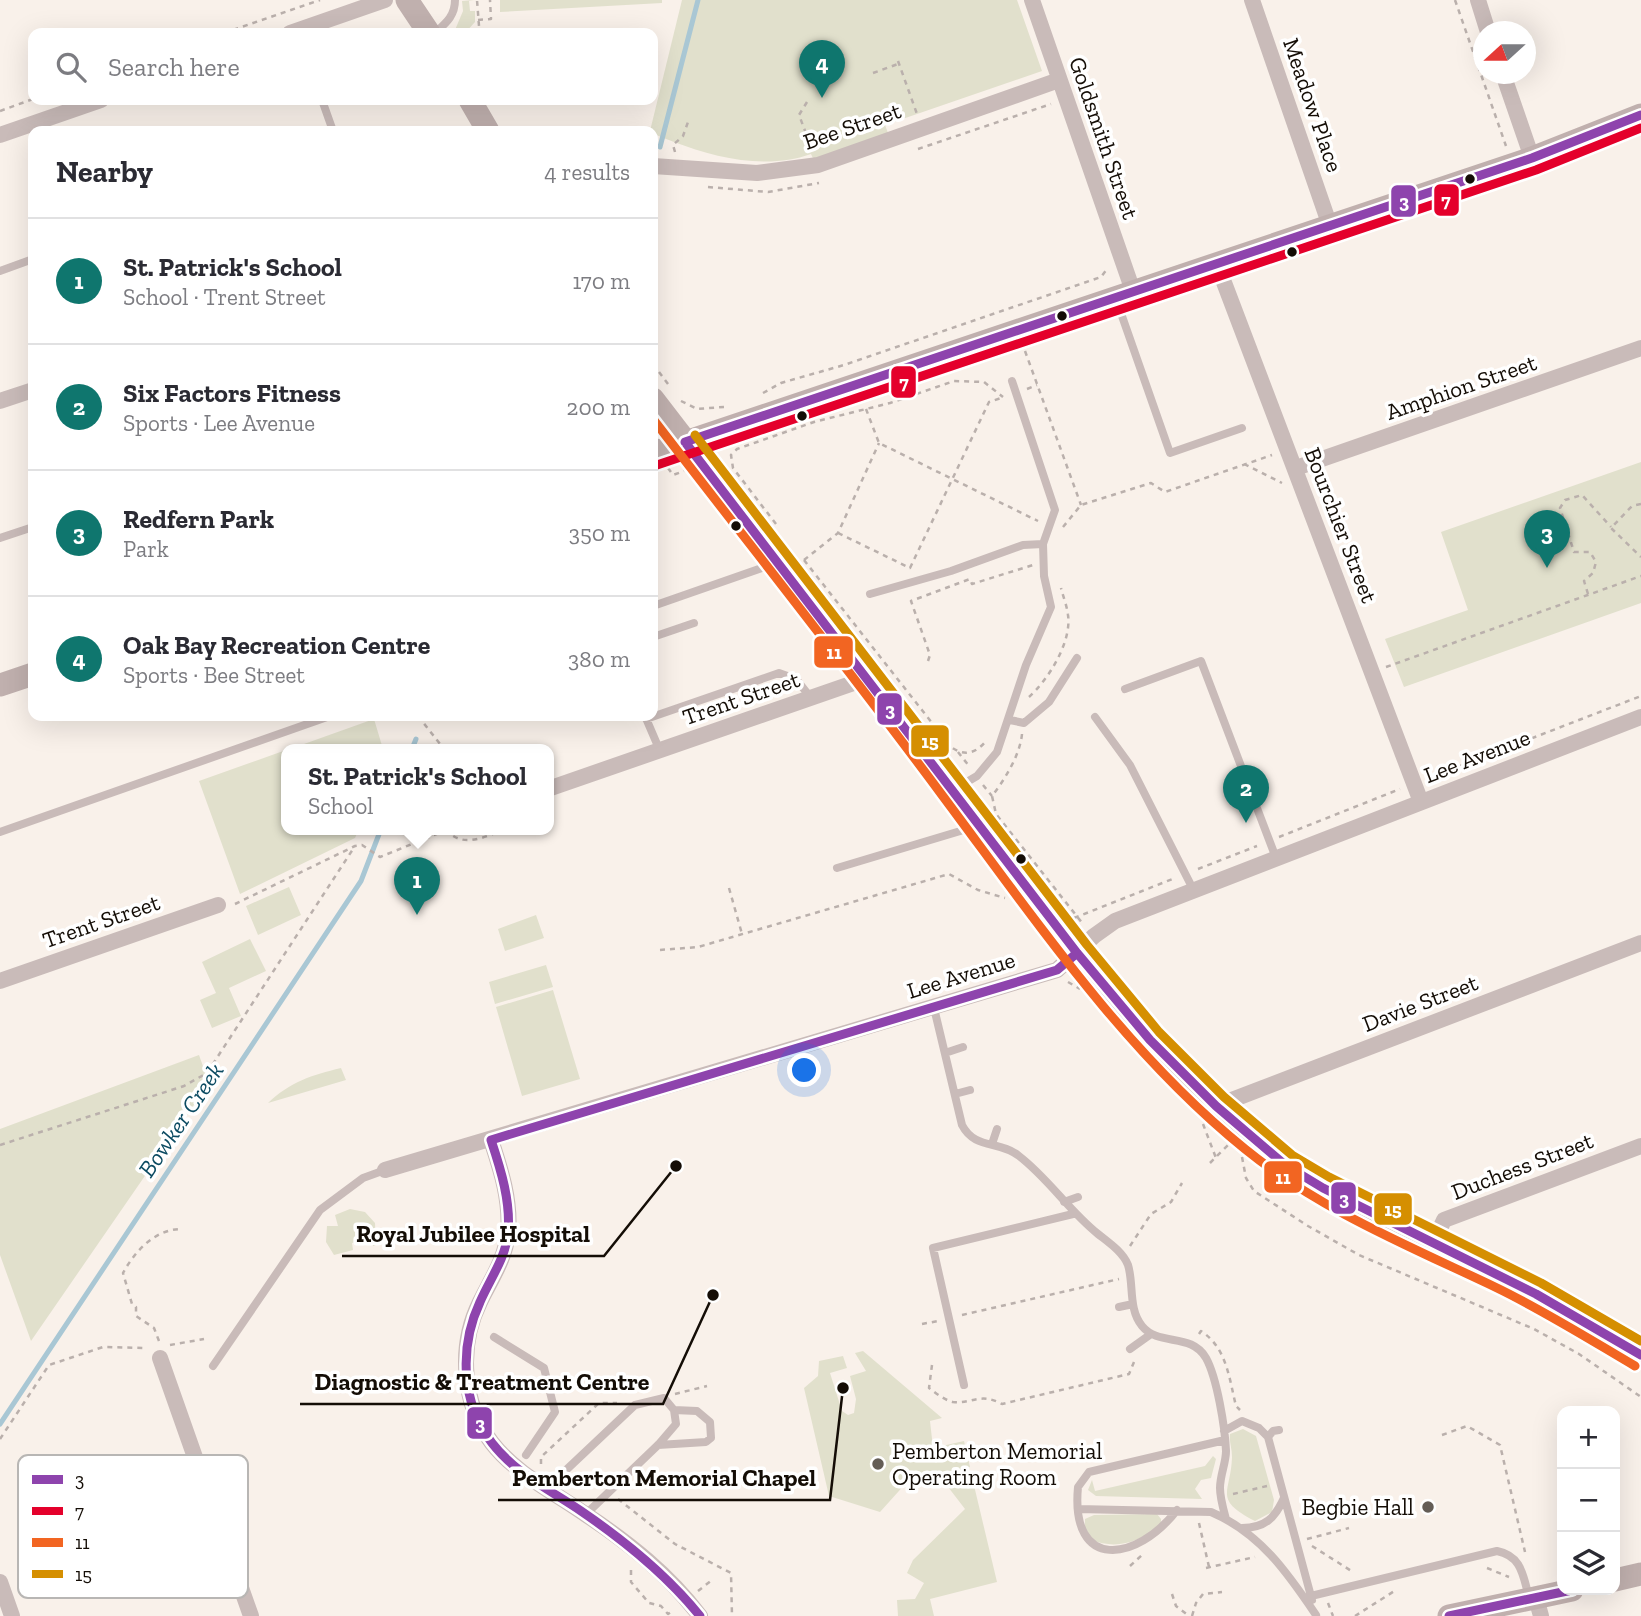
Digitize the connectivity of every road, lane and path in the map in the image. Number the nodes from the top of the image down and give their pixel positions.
1 (320, 0) edge
2 (385, 0) edge
3 (407, 0) edge
4 (455, 0) edge
5 (477, 0) edge
6 (491, 0) edge
7 (1032, 0) edge
8 (1252, 0) edge
9 (1455, 0) edge
10 (1478, 0) edge
11 (478, 20) junction
12 (1485, 21) edge
13 (239, 28) edge
14 (307, 28) edge
15 (426, 28) edge
16 (440, 28) edge
17 (477, 28) edge
18 (873, 73) dead end
19 (1052, 83) junction
20 (1506, 84) edge
21 (28, 101) edge
22 (807, 102) dead end
23 (87, 105) edge
24 (324, 105) edge
25 (473, 105) edge
26 (1057, 109) dead end
27 (0, 111) edge
28 (1641, 115) edge
29 (688, 122) dead end
30 (331, 126) edge
31 (485, 126) edge
32 (924, 126) junction
33 (806, 134) dead end
34 (0, 135) edge
35 (1506, 146) dead end
36 (1532, 158) junction
37 (658, 166) edge
38 (679, 167) junction
39 (1330, 226) junction
40 (28, 261) edge
41 (1109, 263) dead end
42 (1217, 264) junction
43 (0, 271) edge
44 (1124, 293) junction
45 (1017, 329) junction
46 (1641, 348) edge
47 (658, 371) edge
48 (1012, 381) dead end
49 (1037, 385) junction
50 (28, 392) edge
51 (1016, 393) junction
52 (754, 397) dead end
53 (1003, 397) junction
54 (0, 401) edge
55 (658, 406) edge
56 (727, 406) dead end
57 (866, 410) junction
58 (1242, 428) dead end
59 (685, 442) junction
60 (878, 443) junction
61 (1289, 449) junction
62 (658, 451) edge
63 (1244, 464) junction
64 (1296, 468) junction
65 (953, 480) junction
66 (1304, 491) junction
67 (1641, 504) edge
68 (1081, 505) junction
69 (1049, 526) junction
70 (1611, 527) junction
71 (28, 529) edge
72 (780, 529) dead end
73 (838, 533) junction
74 (0, 538) edge
75 (1042, 544) junction
76 (796, 550) dead end
77 (1641, 557) edge
78 (1045, 559) junction
79 (804, 560) junction
80 (776, 563) junction
81 (1641, 576) edge
82 (870, 594) dead end
83 (1588, 594) junction
84 (658, 604) edge
85 (694, 623) dead end
86 (658, 635) edge
87 (1077, 658) dead end
88 (928, 661) dead end
89 (1373, 672) junction
90 (28, 676) edge
91 (869, 678) junction
92 (0, 685) edge
93 (1125, 689) dead end
94 (1015, 696) junction
95 (1641, 696) edge
96 (811, 698) junction
97 (658, 713) edge
98 (1095, 717) dead end
99 (1641, 717) edge
100 (1010, 720) junction
101 (316, 721) edge
102 (422, 721) edge
103 (648, 721) edge
104 (1024, 723) junction
105 (989, 736) dead end
106 (440, 744) edge
107 (660, 751) junction
108 (1414, 784) junction
109 (554, 787) edge
110 (954, 790) junction
111 (1421, 802) junction
112 (977, 826) junction
113 (0, 832) edge
114 (435, 835) edge
115 (453, 835) edge
116 (488, 835) edge
117 (1270, 841) junction
118 (355, 846) junction
119 (1276, 859) junction
120 (837, 867) dead end
121 (1186, 874) junction
122 (729, 888) dead end
123 (1194, 891) junction
124 (1005, 898) dead end
125 (218, 905) joint
126 (743, 934) junction
127 (1641, 943) edge
128 (660, 950) dead end
129 (1077, 953) junction
130 (0, 981) edge
131 (934, 1008) junction
132 (963, 1047) dead end
133 (945, 1053) junction
134 (970, 1090) dead end
135 (955, 1094) junction
136 (1208, 1111) junction
137 (996, 1129) dead end
138 (491, 1140) junction
139 (992, 1144) junction
140 (1229, 1144) dead end
141 (0, 1145) edge
142 (1641, 1146) edge
143 (1216, 1158) junction
144 (1042, 1162) dead end
145 (1210, 1163) dead end
146 (1031, 1166) junction
147 (385, 1170) joint
148 (1078, 1197) dead end
149 (1064, 1202) junction
150 (1073, 1214) junction
151 (182, 1229) dead end
152 (1433, 1244) junction
153 (1129, 1276) junction
154 (1133, 1304) junction
155 (1119, 1307) dead end
156 (949, 1318) junction
157 (922, 1324) dead end
158 (1151, 1334) junction
159 (495, 1337) dead end
160 (204, 1339) dead end
161 (1130, 1349) dead end
162 (155, 1353) joint
163 (1641, 1355) edge
164 (1137, 1357) dead end
165 (932, 1365) dead end
166 (213, 1366) dead end
167 (964, 1385) dead end
168 (707, 1386) dead end
169 (668, 1402) junction
170 (619, 1403) dead end
171 (674, 1410) junction
172 (1224, 1431) junction
173 (1442, 1435) dead end
174 (0, 1440) edge
175 (1225, 1440) junction
176 (659, 1445) junction
177 (192, 1455) edge
178 (526, 1455) dead end
179 (532, 1478) junction
180 (1281, 1483) junction
181 (547, 1488) junction
182 (606, 1493) junction
183 (1284, 1497) junction
184 (1221, 1499) junction
185 (1078, 1509) junction
186 (1177, 1510) junction
187 (1211, 1512) junction
188 (586, 1514) junction
189 (1226, 1519) junction
190 (1242, 1528) junction
191 (1349, 1528) dead end
192 (1307, 1539) dead end
193 (1309, 1545) dead end
194 (1147, 1549) dead end
195 (1255, 1551) dead end
196 (1525, 1552) dead end
197 (1130, 1566) dead end
198 (1485, 1567) dead end
199 (1641, 1573) edge
200 (1620, 1579) edge
201 (0, 1582) edge
202 (1366, 1583) junction
203 (1404, 1587) dead end
204 (1222, 1592) dead end
205 (1557, 1593) edge
206 (1172, 1594) dead end
207 (1311, 1597) junction
208 (244, 1598) edge
209 (1533, 1598) edge
210 (688, 1600) junction
211 (1328, 1602) dead end
212 (1316, 1615) edge
213 (12, 1616) edge
214 (251, 1616) edge
215 (691, 1616) edge
216 (700, 1616) edge
217 (732, 1616) edge
218 (1190, 1616) edge
219 (1333, 1616) edge
220 (1355, 1616) edge
221 (1449, 1616) edge

1 - 13 path
2 - 14 street
3 - 15 main road
4 - 16 lane
5 - 11 path
6 - 11 path
7 - 19 street, Goldsmith Street
8 - 39 street, Meadow Place
9 - 35 path
10 - 12 street
11 - 17 path
18 - 32 path
19 - 26 path
19 - 32 street, Bee Street
19 - 44 street, Goldsmith Street
20 - 36 street
21 - 27 path
22 - 33 path
23 - 34 street
24 - 30 lane
25 - 31 main road
28 - 36 main road
29 - 38 path
32 - 38 street, Bee Street
36 - 39 main road
37 - 38 street, Bee Street
39 - 42 main road
40 - 43 lane
41 - 52 path
42 - 44 main road
42 - 61 street, Bourchier Street
44 - 45 main road
44 - 58 lane
45 - 49 path
45 - 59 main road
46 - 64 street, Amphion Street
47 - 56 path
48 - 51 lane
49 - 51 path
49 - 68 path
50 - 54 street
51 - 53 path
51 - 69 lane
53 - 57 path
53 - 65 path
55 - 59 main road
57 - 60 path
57 - 72 path
59 - 62 main road
59 - 80 main road
60 - 65 path
60 - 73 path
61 - 63 path
61 - 64 street, Bourchier Street
63 - 66 path
63 - 68 path
64 - 66 street, Bourchier Street
65 - 69 path
65 - 73 path
66 - 89 street, Bourchier Street
67 - 70 path
68 - 69 path
69 - 75 lane
70 - 77 path
70 - 83 path
71 - 74 lane
73 - 79 path
75 - 78 lane
75 - 82 lane
76 - 79 path
78 - 88 path
78 - 94 lane
78 - 94 path
79 - 105 path
80 - 84 lane
80 - 91 main road
81 - 83 path
83 - 89 path
85 - 86 lane
87 - 104 lane
89 - 108 street, Bourchier Street
90 - 92 main road
91 - 96 street, Trent Street
91 - 110 main road
93 - 117 lane
94 - 100 lane
95 - 108 path
96 - 97 lane
96 - 107 street, Trent Street
98 - 121 lane
99 - 111 street, Lee Avenue
100 - 104 lane
100 - 110 lane
101 - 113 lane
102 - 106 path
103 - 107 lane
104 - 121 path
107 - 109 street, Trent Street
108 - 111 street, Bourchier Street
108 - 117 path
110 - 112 main road
111 - 119 street, Lee Avenue
112 - 120 lane
112 - 129 main road
114 - 118 path
115 - 116 path
117 - 119 lane
117 - 121 path
118 - 125 path
118 - 141 path
119 - 123 street, Lee Avenue
121 - 123 lane
122 - 126 path
123 - 129 street, Lee Avenue
124 - 126 path
125 - 130 street, Trent Street
126 - 128 path
127 - 136 street, Davie Street
129 - 131 street, Lee Avenue
129 - 136 main road
131 - 133 lane
131 - 138 street, Lee Avenue
132 - 133 lane
133 - 135 lane
134 - 135 lane
135 - 139 lane
136 - 143 path
136 - 152 main road
137 - 139 lane
138 - 147 street, Lee Avenue
138 - 179 street
139 - 146 lane
140 - 143 path
142 - 152 street, Duchess Street
143 - 145 path
144 - 146 lane
146 - 149 lane
147 - 166 lane
148 - 149 lane
149 - 150 lane
150 - 153 lane
150 - 156 lane
151 - 160 path
152 - 163 main road
153 - 154 lane
153 - 156 path
154 - 155 lane
154 - 158 lane
156 - 157 path
156 - 167 lane
158 - 161 lane
158 - 172 lane
159 - 178 lane
162 - 174 path
162 - 177 street
164 - 165 path
168 - 169 path
169 - 171 lane
169 - 181 lane
170 - 179 path
171 - 176 lane
171 - 176 lane
172 - 175 lane
172 - 180 lane
173 - 196 path
175 - 184 lane
175 - 185 lane
176 - 182 lane
179 - 181 street
180 - 183 lane
180 - 184 path
181 - 188 street
182 - 188 lane
182 - 217 path
183 - 190 lane
183 - 207 lane
184 - 189 lane
185 - 186 lane
185 - 186 lane
186 - 187 lane
187 - 189 lane
187 - 195 path
188 - 210 street
189 - 190 lane
190 - 212 lane
191 - 192 path
193 - 202 path
194 - 197 path
198 - 209 path
199 - 200 main road
201 - 213 street
202 - 207 lane
202 - 209 lane
203 - 220 path
204 - 218 path
205 - 209 main road
206 - 218 path
207 - 212 lane
208 - 214 street
209 - 221 main road
210 - 215 street
210 - 216 street
211 - 219 path

